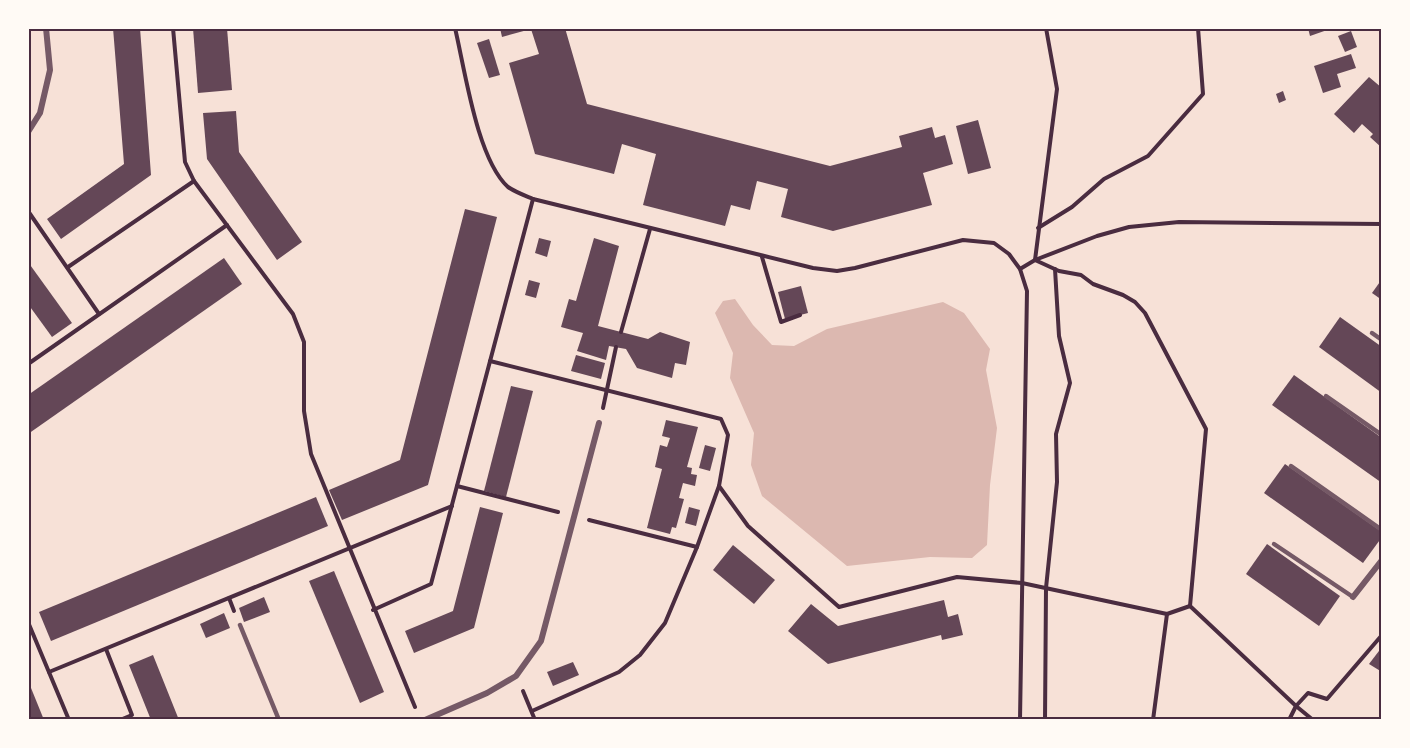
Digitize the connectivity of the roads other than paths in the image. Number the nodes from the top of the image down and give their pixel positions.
1 (46, 28) edge
2 (28, 132) edge
3 (1372, 333) dead end
4 (1382, 339) edge
5 (1326, 396) dead end
6 (599, 423) road end
7 (1382, 435) edge
8 (1291, 466) dead end
9 (1382, 530) edge
10 (1274, 544) dead end
11 (1382, 560) edge
12 (1353, 597) joint
13 (240, 625) dead end
14 (279, 720) edge
15 (425, 720) edge

1 - 2 street
3 - 4 lane
5 - 7 lane
6 - 15 street
8 - 9 lane
10 - 12 lane
11 - 12 street
13 - 14 lane

